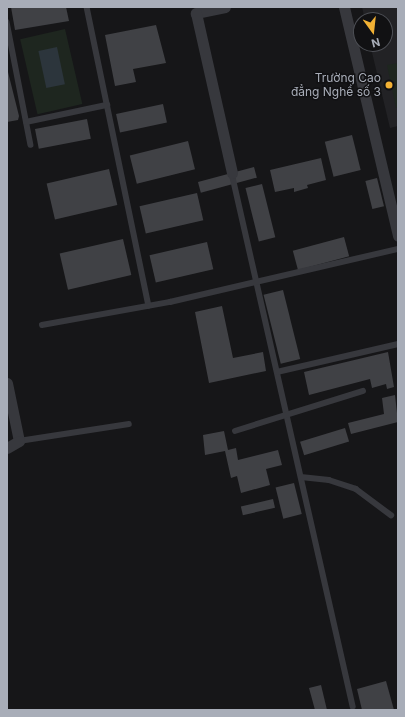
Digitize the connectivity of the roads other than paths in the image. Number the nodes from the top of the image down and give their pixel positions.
1 (87, 7) edge
2 (225, 7) edge
3 (344, 7) edge
4 (7, 22) edge
5 (107, 105) junction
6 (26, 122) junction
7 (31, 145) dead end
8 (232, 173) joint
9 (398, 236) edge
10 (398, 249) edge
11 (257, 282) junction
12 (149, 306) junction
13 (42, 325) dead end
14 (398, 344) edge
15 (277, 372) junction
16 (7, 383) edge
17 (363, 392) dead end
18 (287, 415) junction
19 (129, 424) dead end
20 (235, 431) dead end
21 (19, 441) junction
22 (7, 448) edge
23 (301, 477) junction
24 (391, 515) dead end
25 (353, 706) dead end

1 - 5 lane
2 - 8 street
3 - 9 street
4 - 6 lane
5 - 6 lane
5 - 12 lane
6 - 7 lane
8 - 11 lane
10 - 11 lane
11 - 12 lane
11 - 15 lane
12 - 13 lane
14 - 15 lane
15 - 18 lane
16 - 21 street
17 - 18 lane
18 - 20 lane
18 - 23 lane
19 - 21 lane
21 - 22 street
23 - 24 lane
23 - 25 lane

